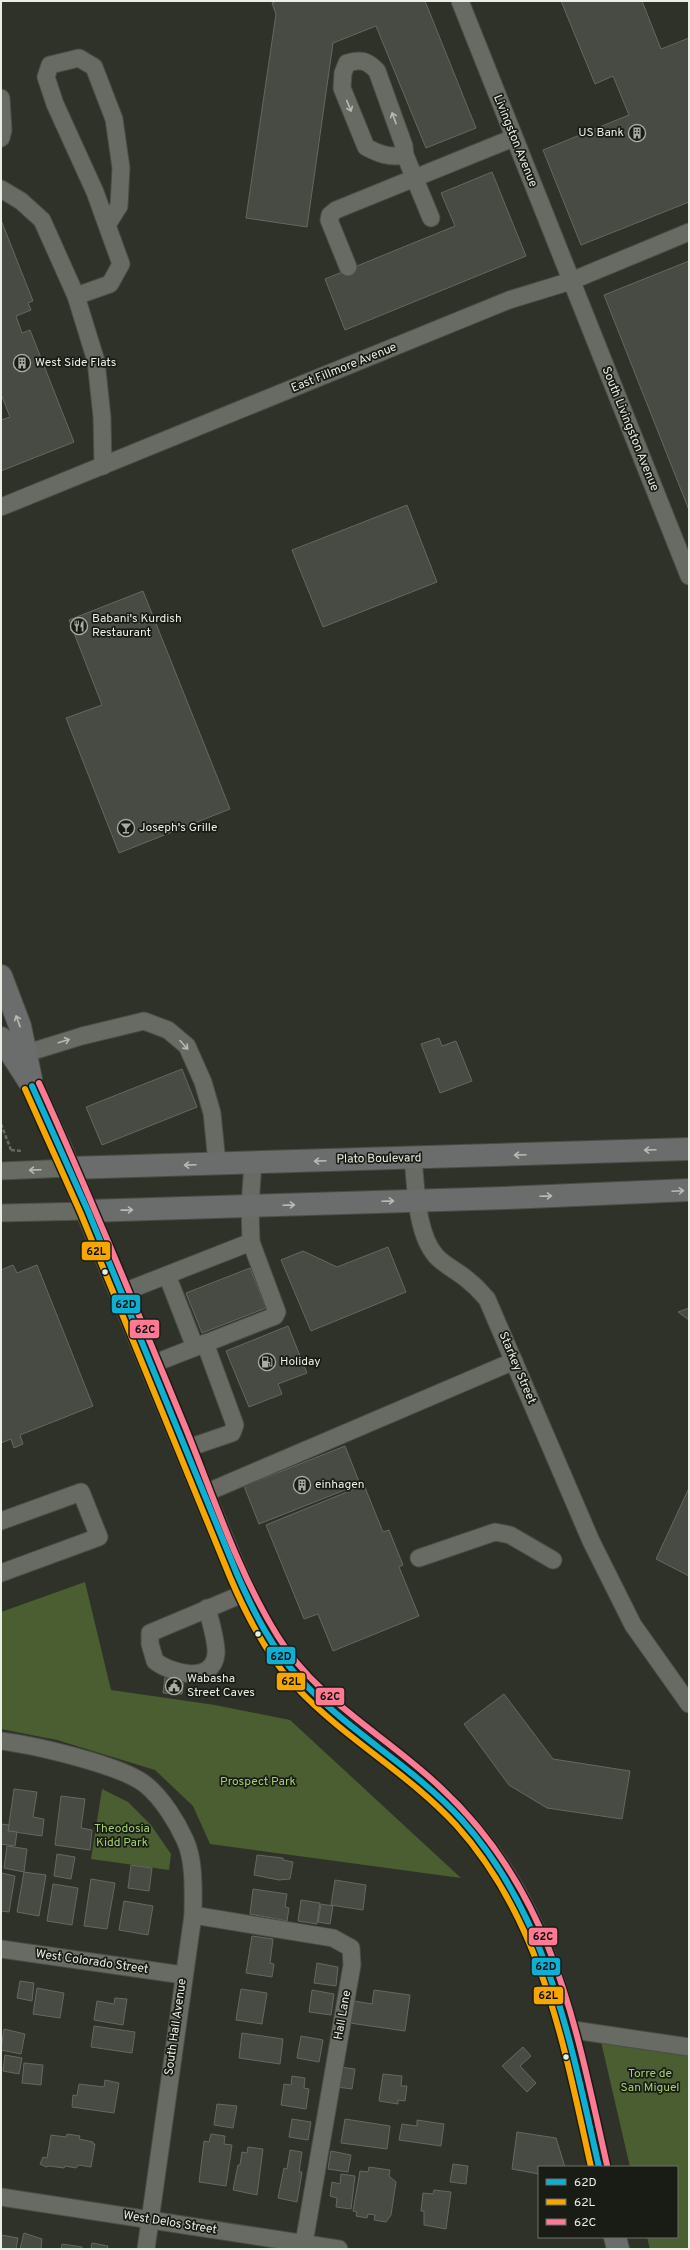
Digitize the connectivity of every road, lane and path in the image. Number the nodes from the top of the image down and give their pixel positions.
1 (460, 1) edge
2 (1, 98) edge
3 (1, 138) edge
4 (513, 138) junction
5 (405, 155) junction
6 (414, 178) junction
7 (1, 189) edge
8 (431, 218) dead end
9 (107, 225) junction
10 (689, 232) edge
11 (348, 267) dead end
12 (571, 281) junction
13 (76, 296) junction
14 (103, 466) junction
15 (1, 507) edge
16 (688, 571) edge
17 (1, 976) edge
18 (1, 1038) edge
19 (27, 1053) junction
20 (32, 1086) junction
21 (1, 1124) edge
22 (689, 1149) edge
23 (15, 1151) dead end
24 (413, 1158) junction
25 (253, 1163) junction
26 (217, 1164) junction
27 (70, 1168) junction
28 (1, 1171) edge
29 (689, 1190) edge
30 (418, 1200) junction
31 (250, 1206) junction
32 (88, 1211) junction
33 (1, 1212) edge
34 (251, 1242) junction
35 (167, 1275) junction
36 (121, 1293) junction
37 (200, 1345) junction
38 (514, 1361) junction
39 (150, 1365) junction
40 (185, 1450) junction
41 (203, 1494) junction
42 (1, 1521) edge
43 (419, 1558) dead end
44 (553, 1560) dead end
45 (1, 1573) edge
46 (245, 1593) junction
47 (207, 1608) dead end
48 (689, 1704) edge
49 (1, 1741) edge
50 (193, 1915) junction
51 (1, 1949) edge
52 (183, 1976) junction
53 (567, 2029) junction
54 (689, 2047) edge
55 (600, 2166) edge
56 (1, 2197) edge
57 (150, 2220) junction
58 (615, 2238) edge
59 (304, 2243) junction
60 (146, 2249) edge
61 (338, 2249) edge
62 (618, 2249) edge

1 - 4 street, Livingston Avenue
2 - 3 street
4 - 6 street
4 - 12 street, Livingston Avenue
5 -> 5 street
5 - 6 street
6 - 8 street
6 - 11 street
7 - 13 street
9 - 9 street
9 - 13 street
10 - 12 street, East Fillmore Avenue
12 - 14 street, East Fillmore Avenue
12 - 16 street, South Livingston Avenue
13 - 14 street
14 - 15 street, East Fillmore Avenue
19 -> 17 main road
18 - 20 main road
19 - 20 main road
19 -> 26 street
20 - 27 main road
21 - 23 path
22 -> 24 main road, Plato Boulevard
24 -> 25 main road, Plato Boulevard
24 - 30 street, Starkey Street
25 - 26 main road, Plato Boulevard
25 - 31 street
26 -> 27 main road, Plato Boulevard
27 -> 28 street
27 - 32 main road
30 -> 29 main road
31 -> 30 main road
30 - 38 street, Starkey Street
32 -> 31 main road
31 - 34 street
32 - 33 street
32 - 36 main road
34 - 35 street
34 - 37 street
35 - 36 street
35 - 37 street
36 - 39 main road
37 - 39 street
37 - 40 street
38 - 41 street
38 - 48 street, Starkey Street
39 - 40 main road
40 - 41 main road
41 - 46 main road
42 - 45 street
43 - 44 street
46 - 47 street
46 - 53 main road
49 - 50 street, South Hall Avenue
50 - 52 street, South Hall Avenue
50 - 59 street, Hall Lane
51 - 52 street, West Colorado Street
52 - 57 street, South Hall Avenue
53 - 54 street
53 - 55 main road
56 - 57 street, West Delos Street
57 - 59 street, West Delos Street
57 - 60 street, South Hall Avenue
58 - 62 main road
59 - 61 street, West Delos Street

